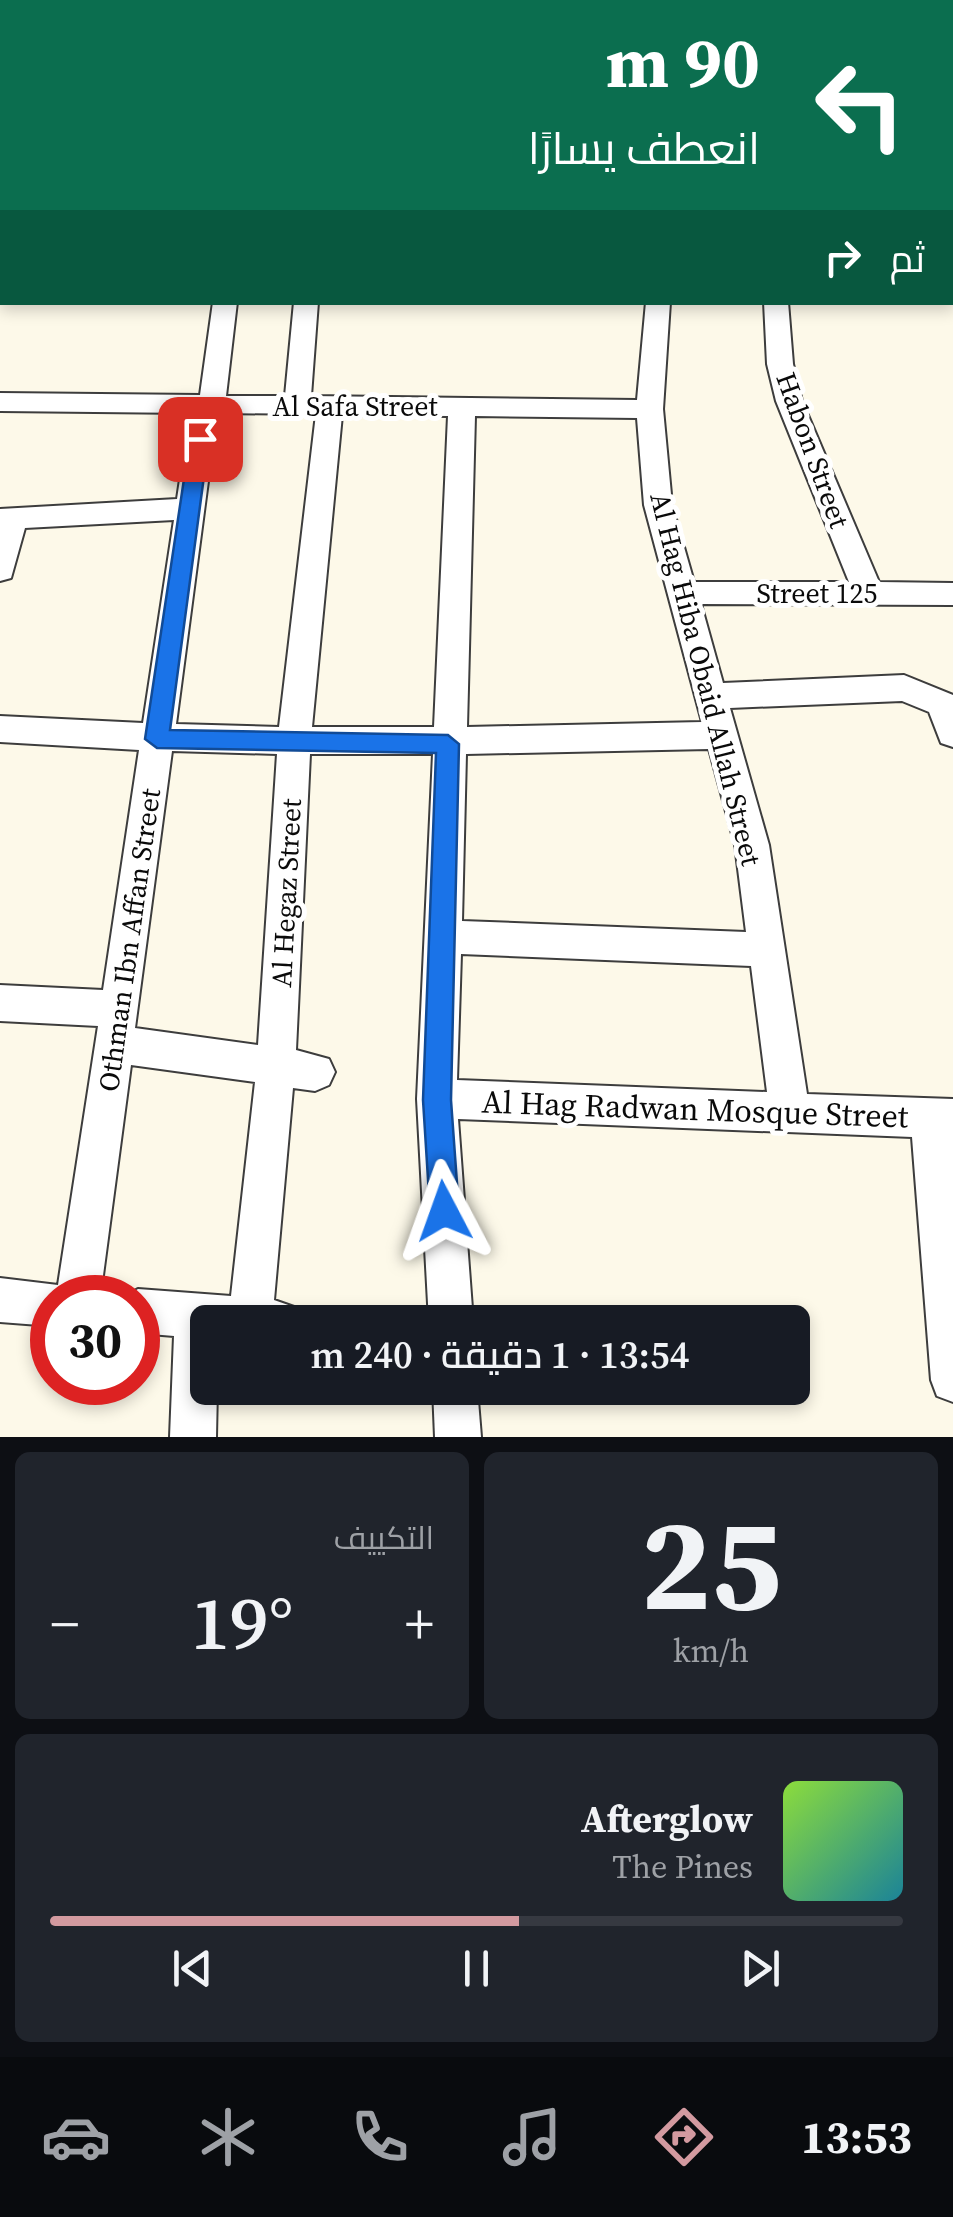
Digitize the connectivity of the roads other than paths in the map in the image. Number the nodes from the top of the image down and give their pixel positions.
1 (224, 305) edge
2 (306, 305) edge
3 (658, 305) edge
4 (776, 305) edge
5 (0, 402) edge
6 (208, 404) junction
7 (314, 405) junction
8 (462, 406) junction
9 (650, 409) junction
10 (190, 510) junction
11 (7, 518) edge
12 (0, 570) edge
13 (680, 593) junction
14 (869, 594) junction
15 (953, 594) edge
16 (714, 696) junction
17 (952, 726) edge
18 (0, 729) edge
19 (725, 734) junction
20 (157, 739) junction
21 (294, 744) junction
22 (448, 744) junction
23 (442, 937) junction
24 (764, 950) junction
25 (0, 1003) edge
26 (116, 1026) junction
27 (276, 1066) junction
28 (315, 1072) dead end
29 (437, 1100) junction
30 (790, 1113) junction
31 (942, 1119) edge
32 (81, 1275) edge
33 (0, 1300) edge
34 (30, 1302) edge
35 (265, 1305) edge
36 (450, 1305) edge
37 (160, 1313) edge
38 (190, 1315) edge
39 (953, 1380) edge
40 (194, 1405) edge
41 (456, 1405) edge
42 (193, 1437) edge
43 (458, 1437) edge

1 - 6 street, Othman Ibn Affan Street
2 - 7 street, Al Hegaz Street
3 - 9 street, Al Hag Hiba Obaid Allah Street
4 - 14 street, Habon Street
5 - 6 street, Al Safa Street
6 - 7 street, Al Safa Street
6 - 10 street, Othman Ibn Affan Street
7 - 8 street, Al Safa Street
7 - 21 street, Al Hegaz Street
8 - 9 street, Al Safa Street
8 - 22 street
9 - 13 street, Al Hag Hiba Obaid Allah Street
10 - 11 street
10 - 20 street, Othman Ibn Affan Street
11 - 12 street
13 - 14 street, Street 125
13 - 16 street, Al Hag Hiba Obaid Allah Street
14 - 15 street, Street 125
16 - 17 street
16 - 19 street, Al Hag Hiba Obaid Allah Street
18 - 20 street
19 - 22 street
19 - 24 street, Al Hag Hiba Obaid Allah Street
20 - 21 street
20 - 26 street, Othman Ibn Affan Street
21 - 22 street
21 - 27 street, Al Hegaz Street
22 - 23 street
23 - 24 street
23 - 29 street
24 - 30 street, Al Hag Hiba Obaid Allah Street
25 - 26 street
26 - 27 street
26 - 32 street, Othman Ibn Affan Street
27 - 28 street
27 - 35 street, Al Hegaz Street
29 - 30 street, Al Hag Radwan Mosque Street
29 - 36 street
30 - 31 street, Al Hag Radwan Mosque Street
31 - 39 street
33 - 34 street
37 - 38 street
40 - 42 street
41 - 43 street

